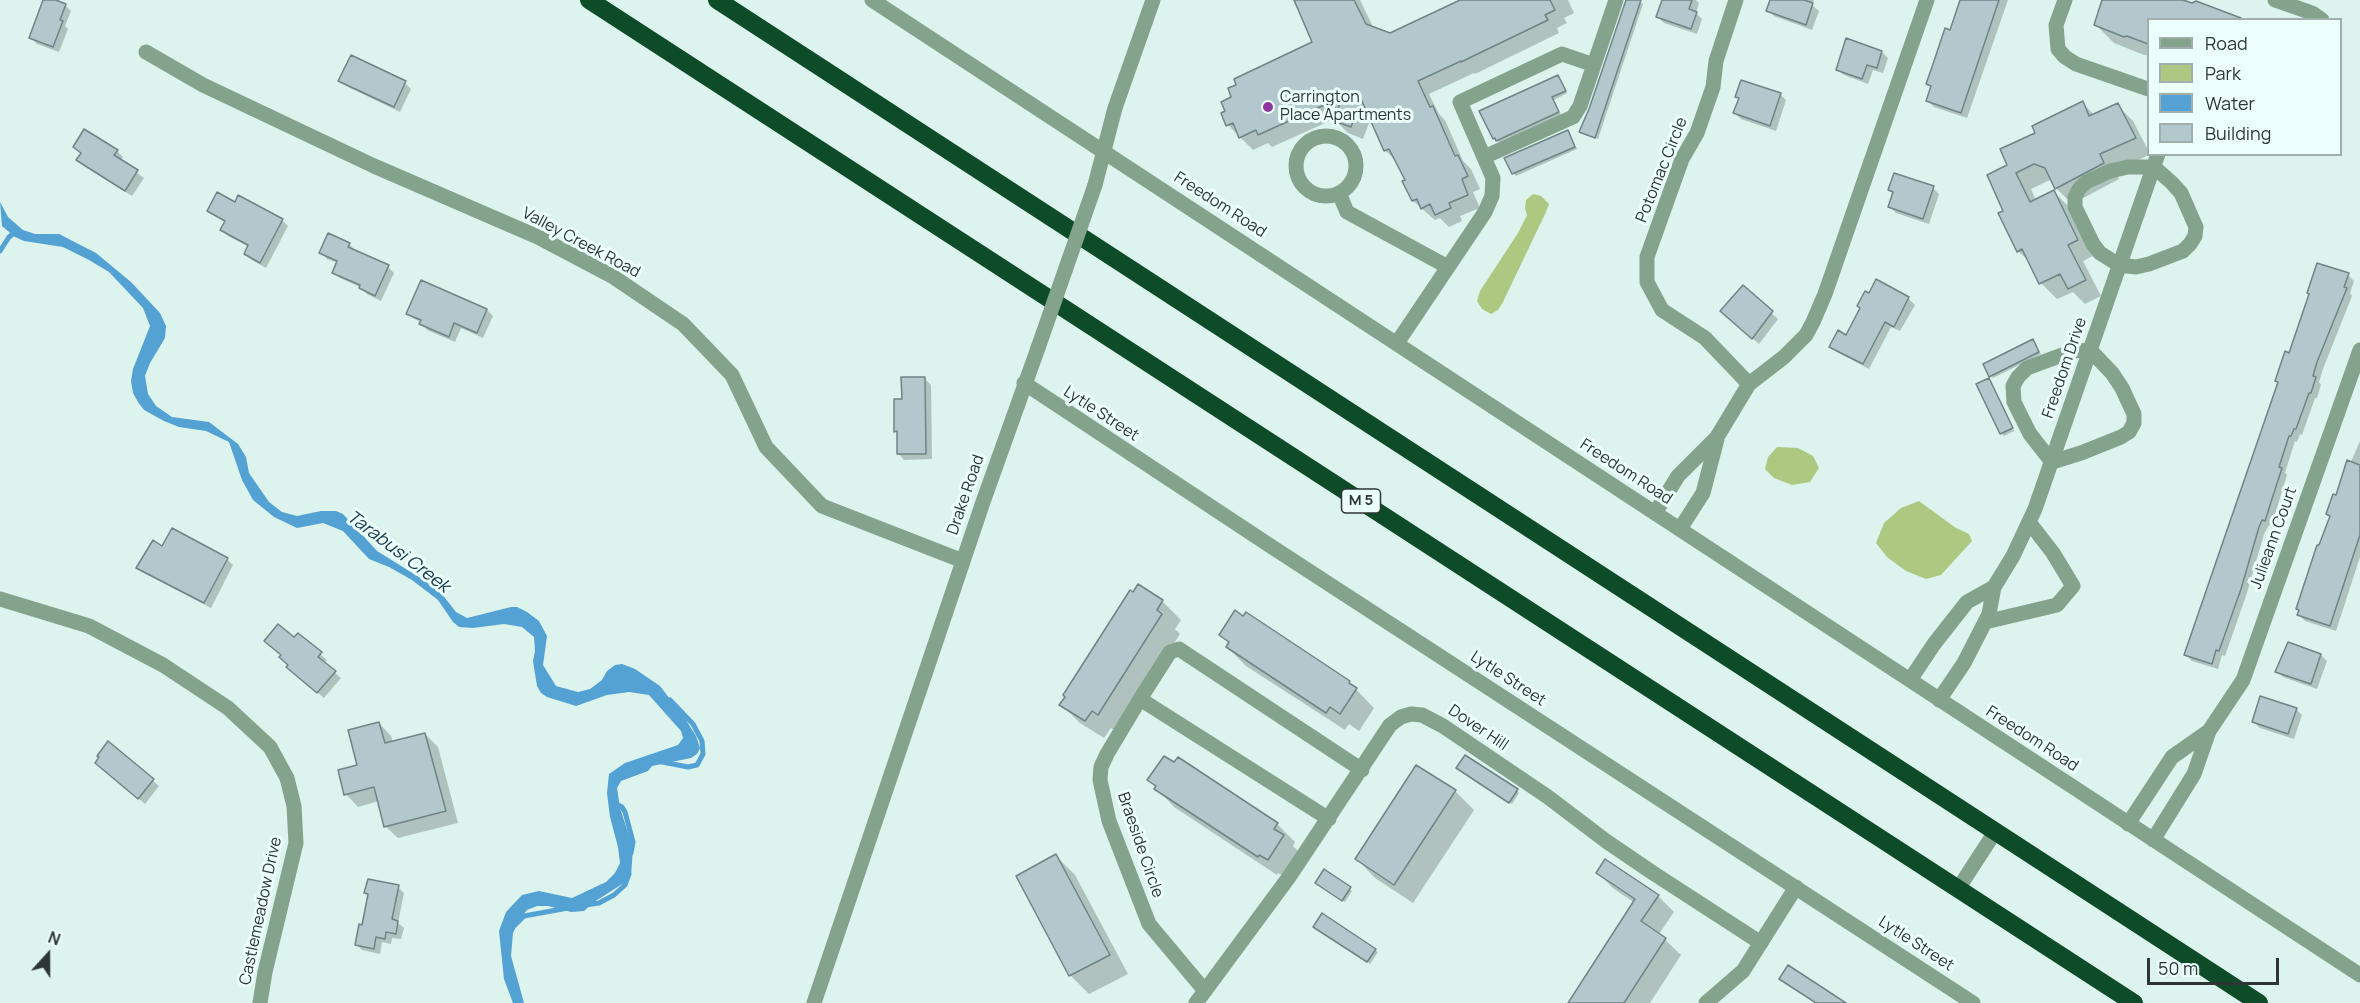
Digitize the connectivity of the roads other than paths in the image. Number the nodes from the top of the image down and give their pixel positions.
1 (589, 0) edge
2 (717, 0) edge
3 (872, 0) edge
4 (1153, 0) edge
5 (1616, 0) edge
6 (1736, 0) edge
7 (1927, 0) edge
8 (2065, 0) edge
9 (2275, 0) edge
10 (2319, 18) edge
11 (146, 52) dead end
12 (1593, 65) junction
13 (2147, 89) edge
14 (1104, 150) junction
15 (1484, 157) junction
16 (2156, 160) edge
17 (1339, 193) dead end
18 (2119, 265) junction
19 (1448, 267) junction
20 (1397, 343) junction
21 (2090, 350) junction
22 (2360, 350) edge
23 (1024, 383) junction
24 (1749, 384) junction
25 (1717, 437) junction
26 (2052, 462) junction
27 (1655, 513) junction
28 (2029, 522) junction
29 (1680, 530) junction
30 (963, 561) junction
31 (1994, 587) junction
32 (0, 599) edge
33 (1985, 622) junction
34 (1910, 680) junction
35 (1140, 699) junction
36 (1939, 700) junction
37 (2209, 731) junction
38 (1362, 770) junction
39 (1329, 819) junction
40 (2128, 824) junction
41 (1995, 832) junction
42 (2153, 840) junction
43 (1796, 887) junction
44 (1958, 889) junction
45 (1761, 943) junction
46 (2360, 975) edge
47 (1201, 997) edge
48 (260, 1003) edge
49 (814, 1003) edge
50 (1706, 1003) edge
51 (1973, 1003) edge
52 (2134, 1003) edge
53 (2259, 1003) edge

1 - 44 highway, M 5
2 - 41 highway
3 - 14 street, Freedom Road
4 - 14 street, Drake Road
5 - 12 street
6 - 24 street, Potomac Circle
7 - 24 street
8 - 13 street
9 - 10 street
11 - 30 street, Valley Creek Road
12 - 15 street
12 - 15 street
14 - 20 street, Freedom Road
14 - 23 street, Drake Road, bridge
15 - 19 street
16 - 18 street, Freedom Drive
16 - 18 street
16 - 18 street
17 - 19 street
18 - 21 street, Freedom Drive
19 - 20 street
20 - 27 street, Freedom Road
21 - 26 street, Freedom Drive
21 - 26 street
21 - 26 street
22 - 37 street, Julieann Court
23 - 30 street, Drake Road
23 - 43 street, Lytle Street
24 - 25 street
25 - 27 street
25 - 29 street
26 - 28 street, Freedom Drive
27 - 29 street, Freedom Road
28 - 31 street, Freedom Drive
28 - 33 street
29 - 34 street, Freedom Road
30 - 49 street, Drake Road
31 - 33 street, Freedom Drive
31 - 34 street, Freedom Drive
32 - 48 street, Castlemeadow Drive
33 - 36 street, Freedom Drive
34 - 36 street, Freedom Road
35 - 38 street, Braeside Circle
35 - 39 street
35 - 47 street, Braeside Circle
36 - 40 street, Freedom Road
37 - 40 street, Julieann Court
37 - 42 street, Julieann Court
38 - 39 street, Dover Hill
38 - 45 street, Dover Hill
39 - 47 street, Dover Hill
40 - 42 street, Freedom Road
41 - 44 street
41 - 53 highway
42 - 46 street, Freedom Road
43 - 45 street
43 - 51 street, Lytle Street
44 - 52 highway, M 5
45 - 50 street

